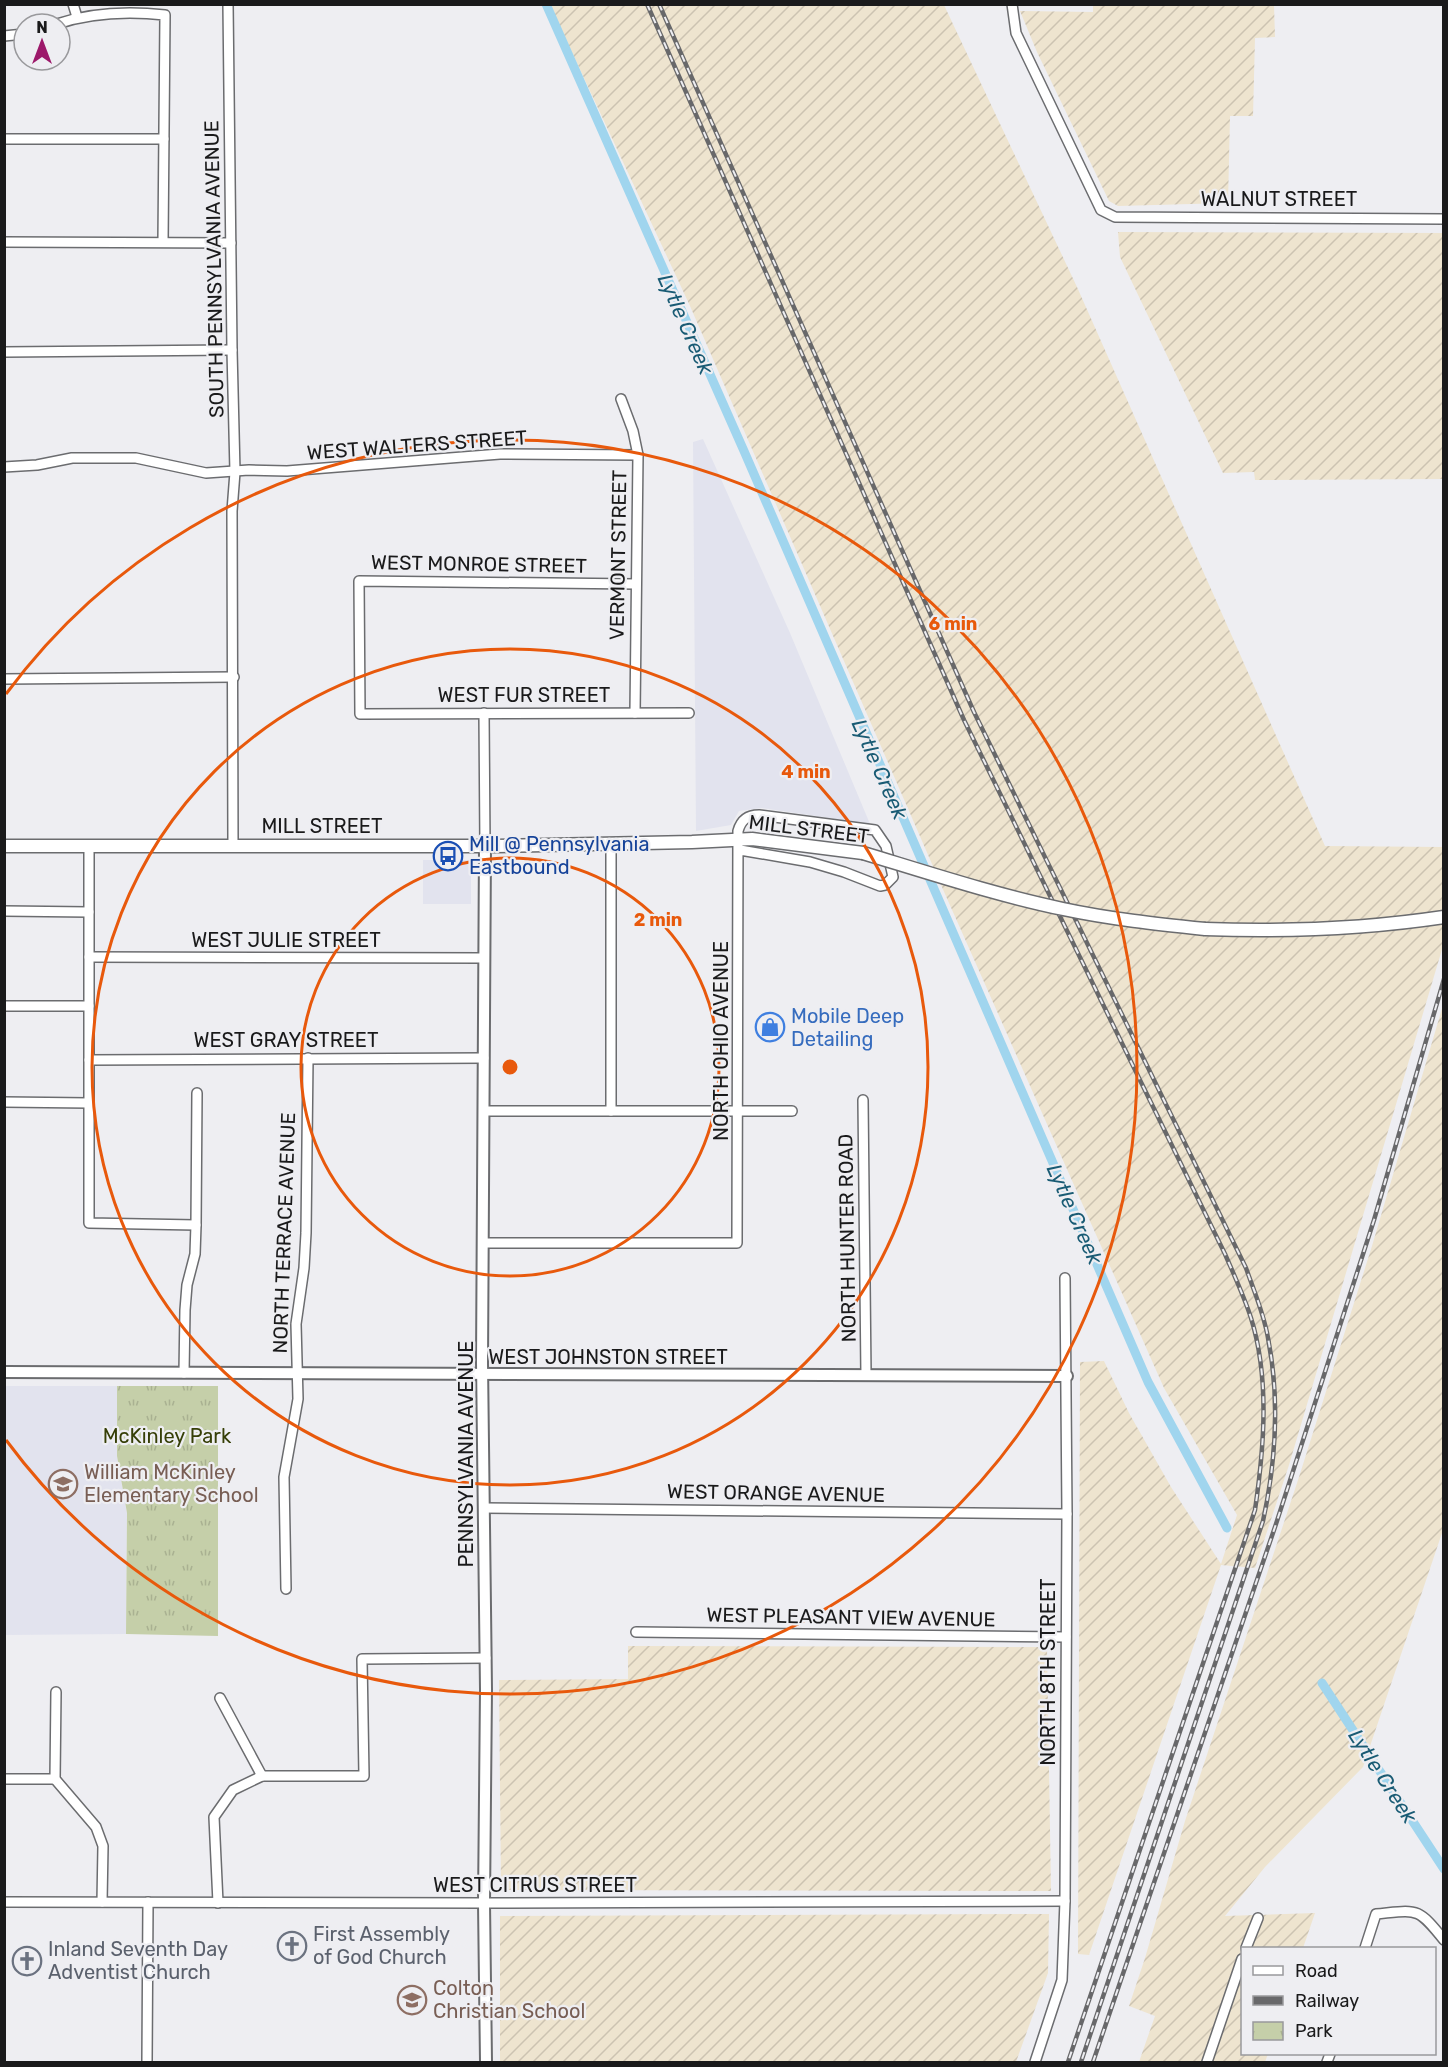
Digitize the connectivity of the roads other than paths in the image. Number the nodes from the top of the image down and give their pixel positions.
1 (73, 4) edge
2 (228, 4) edge
3 (1012, 4) edge
4 (77, 17) junction
5 (72, 19) edge
6 (164, 139) junction
7 (4, 140) edge
8 (1443, 219) edge
9 (4, 242) edge
10 (163, 242) junction
11 (231, 243) junction
12 (232, 350) junction
13 (4, 352) edge
14 (621, 399) dead end
15 (638, 456) junction
16 (4, 467) edge
17 (235, 472) junction
18 (636, 584) junction
19 (234, 677) junction
20 (4, 679) edge
21 (484, 713) junction
22 (635, 713) junction
23 (689, 713) dead end
24 (360, 714) joint
25 (89, 845) junction
26 (233, 845) junction
27 (611, 845) junction
28 (740, 845) junction
29 (4, 846) edge
30 (485, 846) junction
31 (4, 911) edge
32 (89, 912) junction
33 (1443, 917) edge
34 (89, 957) junction
35 (484, 958) junction
36 (4, 1006) edge
37 (89, 1006) junction
38 (308, 1058) junction
39 (484, 1058) junction
40 (89, 1060) junction
41 (197, 1094) dead end
42 (863, 1100) dead end
43 (4, 1102) edge
44 (89, 1103) junction
45 (485, 1111) junction
46 (611, 1111) junction
47 (738, 1111) junction
48 (792, 1111) dead end
49 (196, 1225) junction
50 (484, 1243) junction
51 (1065, 1278) dead end
52 (4, 1372) edge
53 (184, 1373) junction
54 (297, 1373) junction
55 (482, 1374) junction
56 (866, 1376) junction
57 (1067, 1376) junction
58 (484, 1508) junction
59 (1067, 1514) junction
60 (286, 1589) dead end
61 (636, 1632) dead end
62 (1066, 1637) junction
63 (486, 1658) junction
64 (56, 1692) dead end
65 (220, 1698) dead end
66 (262, 1776) junction
67 (4, 1779) edge
68 (55, 1779) junction
69 (1065, 1901) junction
70 (4, 1902) edge
71 (102, 1902) junction
72 (148, 1902) junction
73 (218, 1903) junction
74 (484, 1903) junction
75 (1258, 1918) dead end
76 (1443, 1940) edge
77 (1246, 1947) edge
78 (1365, 1947) edge
79 (1241, 1962) edge
80 (147, 2062) edge
81 (486, 2062) edge
82 (1035, 2062) edge
83 (1207, 2062) edge

1 - 4 street
2 - 11 street, SOUTH PENNSYLVANIA AVENUE
3 - 8 street, WALNUT STREET
4 - 5 street
4 - 6 street
6 - 7 street
6 - 10 street
9 - 10 street
10 - 11 street
11 - 12 street, SOUTH PENNSYLVANIA AVENUE
12 - 13 street
12 - 17 street, SOUTH PENNSYLVANIA AVENUE
14 - 15 street, VERMONT STREET
15 - 17 street, WEST WALTERS STREET
15 - 18 street, VERMONT STREET
16 - 17 street, WEST WALTERS STREET
17 - 19 street, SOUTH PENNSYLVANIA AVENUE
18 - 22 street, VERMONT STREET
18 - 24 street, WEST MONROE STREET
19 - 20 street
19 - 26 street, SOUTH PENNSYLVANIA AVENUE
21 - 22 street, WEST FUR STREET
21 - 24 street, WEST FUR STREET
21 - 30 street
22 - 23 street, WEST FUR STREET
25 - 26 main road, MILL STREET
25 - 29 main road, MILL STREET
25 - 32 street
26 - 30 main road, MILL STREET
27 - 28 main road, MILL STREET
27 - 30 main road, MILL STREET
27 - 46 street
28 - 28 street
28 - 33 main road, MILL STREET, bridge
28 - 47 street, NORTH OHIO AVENUE
30 - 35 street, PENNSYLVANIA AVENUE
31 - 32 street
32 - 34 street
34 - 35 street, WEST JULIE STREET
34 - 37 street
35 - 39 street, PENNSYLVANIA AVENUE
36 - 37 street
37 - 40 street
38 - 39 street, WEST GRAY STREET
38 - 40 street, WEST GRAY STREET
38 - 54 street, NORTH TERRACE AVENUE
39 - 45 street, PENNSYLVANIA AVENUE
40 - 44 street
41 - 49 street
42 - 56 street, NORTH HUNTER ROAD
43 - 44 street
44 - 49 street
45 - 46 street
45 - 50 street, PENNSYLVANIA AVENUE
46 - 47 street
47 - 48 street
47 - 50 street, NORTH OHIO AVENUE
49 - 53 street
50 - 55 street, PENNSYLVANIA AVENUE
51 - 57 street, NORTH 8TH STREET
52 - 53 street, WEST JOHNSTON STREET
53 - 54 street, WEST JOHNSTON STREET
54 - 55 street, WEST JOHNSTON STREET
54 - 60 street, NORTH TERRACE AVENUE
55 - 56 street, WEST JOHNSTON STREET
55 - 58 street, PENNSYLVANIA AVENUE
56 - 57 street, WEST JOHNSTON STREET
57 - 59 street, NORTH 8TH STREET
58 - 59 street, WEST ORANGE AVENUE
58 - 63 street, PENNSYLVANIA AVENUE
59 - 62 street, NORTH 8TH STREET
61 - 62 street, WEST PLEASANT VIEW AVENUE
62 - 69 street, NORTH 8TH STREET
63 - 66 street
63 - 74 street, PENNSYLVANIA AVENUE
64 - 68 street
65 - 66 street
66 - 73 street
67 - 68 street
68 - 71 street
69 - 74 street, WEST CITRUS STREET
69 - 82 street, NORTH 8TH STREET
70 - 71 street, WEST CITRUS STREET
71 - 72 street, WEST CITRUS STREET
72 - 73 street, WEST CITRUS STREET
72 - 80 street
73 - 74 street, WEST CITRUS STREET
74 - 81 street, PENNSYLVANIA AVENUE
75 - 77 street
76 - 78 street
79 - 83 street

